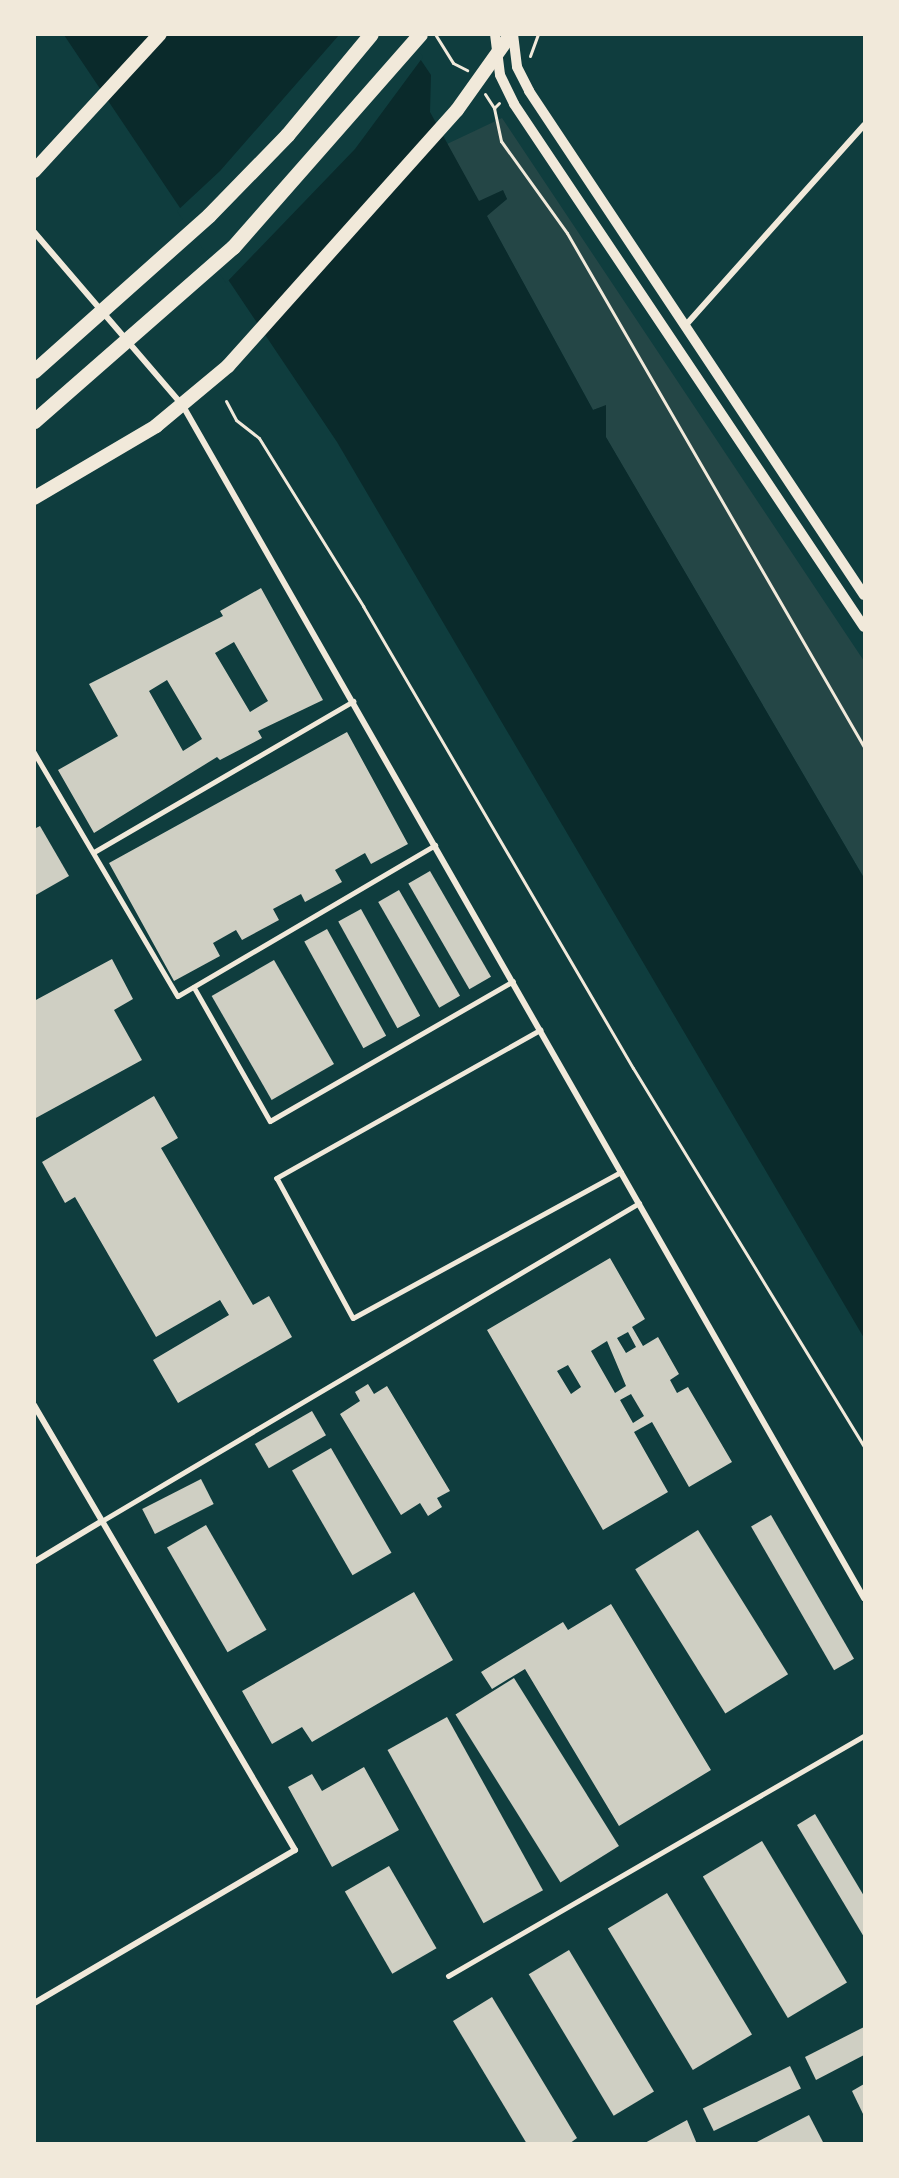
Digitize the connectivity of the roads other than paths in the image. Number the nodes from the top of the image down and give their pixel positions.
1 (160, 34) edge
2 (370, 34) edge
3 (420, 34) edge
4 (495, 34) edge
5 (512, 34) edge
6 (496, 57) junction
7 (864, 125) edge
8 (36, 165) edge
9 (34, 232) edge
10 (685, 326) junction
11 (34, 371) edge
12 (82, 384) junction
13 (183, 405) junction
14 (34, 421) edge
15 (34, 429) edge
16 (34, 498) edge
17 (864, 596) edge
18 (864, 627) edge
19 (353, 701) junction
20 (34, 752) edge
21 (435, 844) junction
22 (94, 852) junction
23 (513, 981) junction
24 (194, 987) junction
25 (541, 1030) junction
26 (621, 1172) junction
27 (639, 1203) junction
28 (34, 1405) edge
29 (102, 1521) junction
30 (34, 1562) edge
31 (864, 1599) edge
32 (864, 1736) edge
33 (448, 1976) dead end
34 (34, 2003) edge

1 - 8 main road
2 - 11 highway
3 - 12 highway
4 - 6 street
5 - 6 main road
5 - 10 street
6 - 13 main road
6 - 18 street
7 - 10 street
9 - 13 street
10 - 17 street
12 - 14 highway
12 - 15 highway
13 - 16 main road
13 - 19 street
19 - 21 street
19 - 22 lane
20 - 22 lane
21 - 23 street
21 - 24 lane
22 - 24 lane
23 - 24 lane
23 - 25 street
25 - 26 street
25 - 26 lane
26 - 27 street
27 - 29 lane
27 - 31 street
28 - 29 street
29 - 30 street
29 - 34 street
32 - 33 lane

